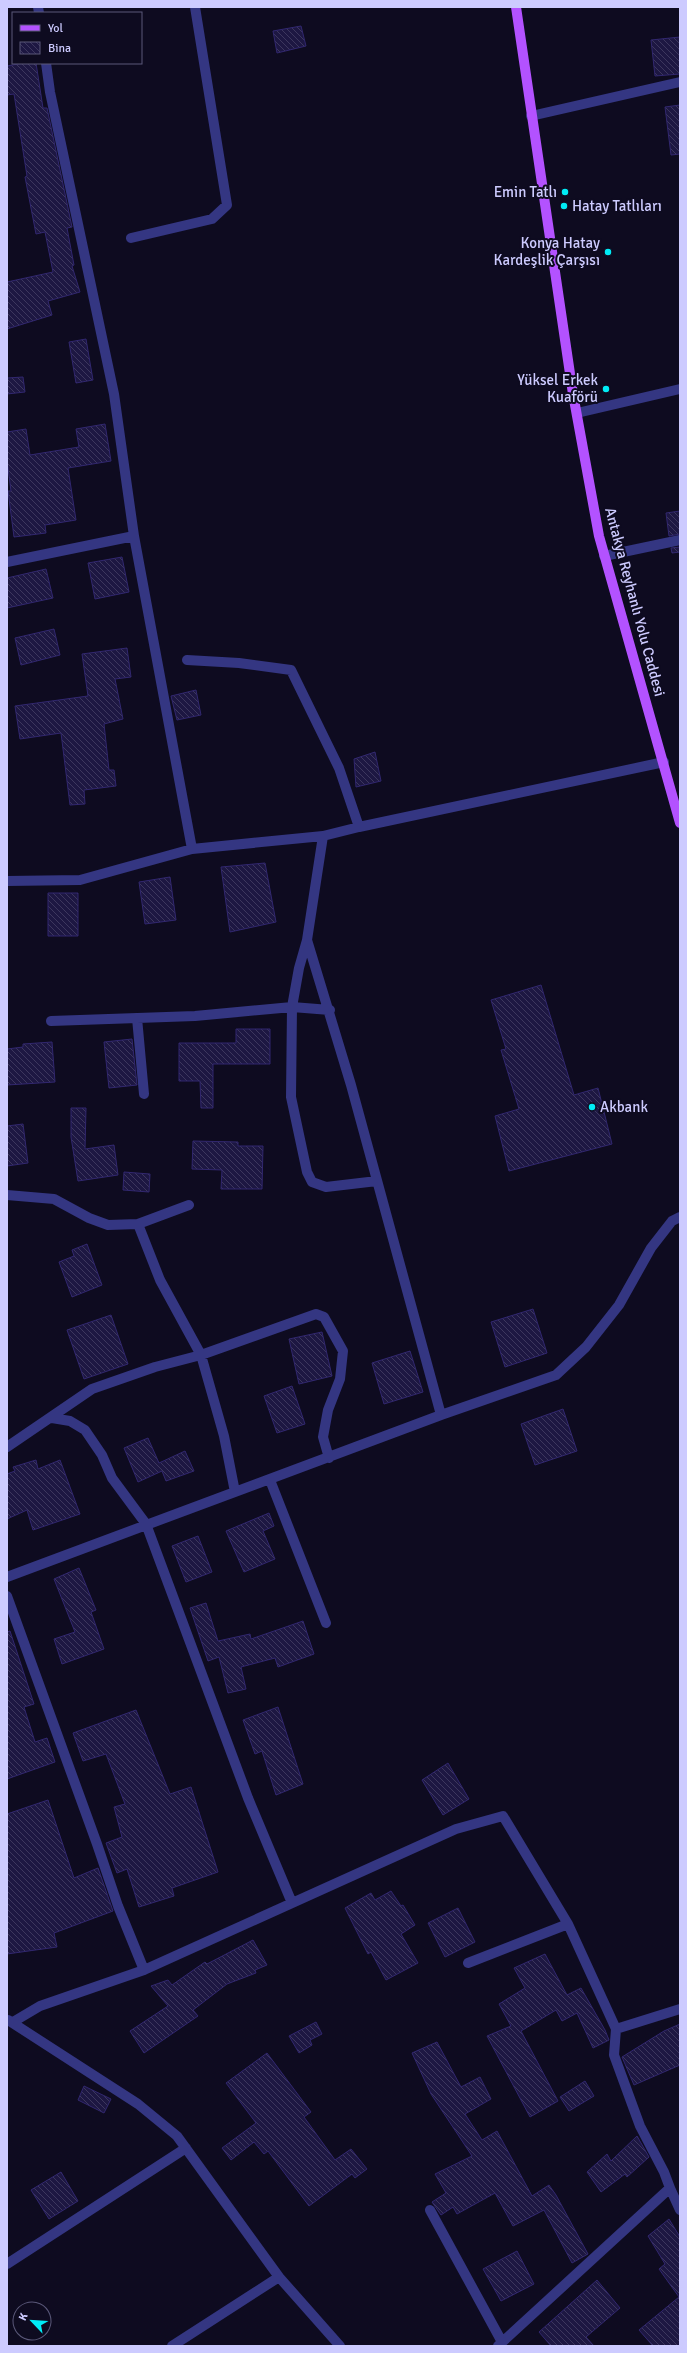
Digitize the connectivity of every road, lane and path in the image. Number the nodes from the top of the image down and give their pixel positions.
1 (195, 7) edge
2 (516, 7) edge
3 (46, 64) edge
4 (680, 82) edge
5 (531, 116) junction
6 (131, 238) dead end
7 (680, 389) edge
8 (576, 413) junction
9 (134, 536) junction
10 (680, 540) edge
11 (604, 556) junction
12 (7, 562) edge
13 (187, 660) dead end
14 (664, 762) junction
15 (680, 823) edge
16 (359, 827) junction
17 (323, 836) junction
18 (192, 849) junction
19 (7, 881) edge
20 (307, 940) junction
21 (292, 1007) junction
22 (330, 1010) junction
23 (137, 1018) junction
24 (51, 1021) dead end
25 (144, 1094) dead end
26 (377, 1181) junction
27 (7, 1195) edge
28 (189, 1205) dead end
29 (680, 1218) edge
30 (138, 1224) junction
31 (201, 1355) junction
32 (441, 1415) junction
33 (52, 1418) junction
34 (7, 1447) edge
35 (329, 1458) junction
36 (270, 1480) junction
37 (235, 1492) junction
38 (146, 1524) junction
39 (7, 1577) edge
40 (7, 1596) edge
41 (326, 1623) dead end
42 (292, 1903) junction
43 (568, 1924) junction
44 (468, 1963) dead end
45 (144, 1970) junction
46 (680, 2009) edge
47 (10, 2021) edge
48 (616, 2029) junction
49 (186, 2148) junction
50 (670, 2188) junction
51 (430, 2210) dead end
52 (680, 2210) edge
53 (7, 2264) edge
54 (279, 2277) junction
55 (500, 2344) edge
56 (172, 2346) edge
57 (340, 2346) edge

1 - 6 street
2 - 5 main road, Antakya Reyhanlı Yolu Caddesi
3 - 9 street
4 - 5 street
5 - 8 main road, Antakya Reyhanlı Yolu Caddesi
7 - 8 street
8 - 11 main road, Antakya Reyhanlı Yolu Caddesi
9 - 12 street
9 - 18 street
10 - 11 street
11 - 14 main road, Antakya Reyhanlı Yolu Caddesi
13 - 16 street
14 - 15 main road, Antakya Reyhanlı Yolu Caddesi
14 - 16 street
16 - 17 street
17 - 18 street
17 - 20 street
18 - 19 street
20 - 21 street
20 - 22 street
21 - 22 street
21 - 23 street
21 - 26 street
22 - 26 street
23 - 24 street
23 - 25 street
26 - 32 street
27 - 30 street
28 - 30 street
29 - 32 street
30 - 31 street
31 - 33 street
31 - 35 street
31 - 37 street
32 - 35 street
33 - 34 street
33 - 38 street
35 - 36 street
36 - 37 street
36 - 41 street
37 - 38 street
38 - 39 street
38 - 42 street
40 - 45 street
42 - 43 street
42 - 45 street
43 - 44 street
43 - 48 street
45 - 47 street
46 - 48 street
47 - 49 street
48 - 50 street
49 - 53 street
49 - 54 street
50 - 52 street
50 - 55 street
51 - 55 street
54 - 56 street
54 - 57 street

